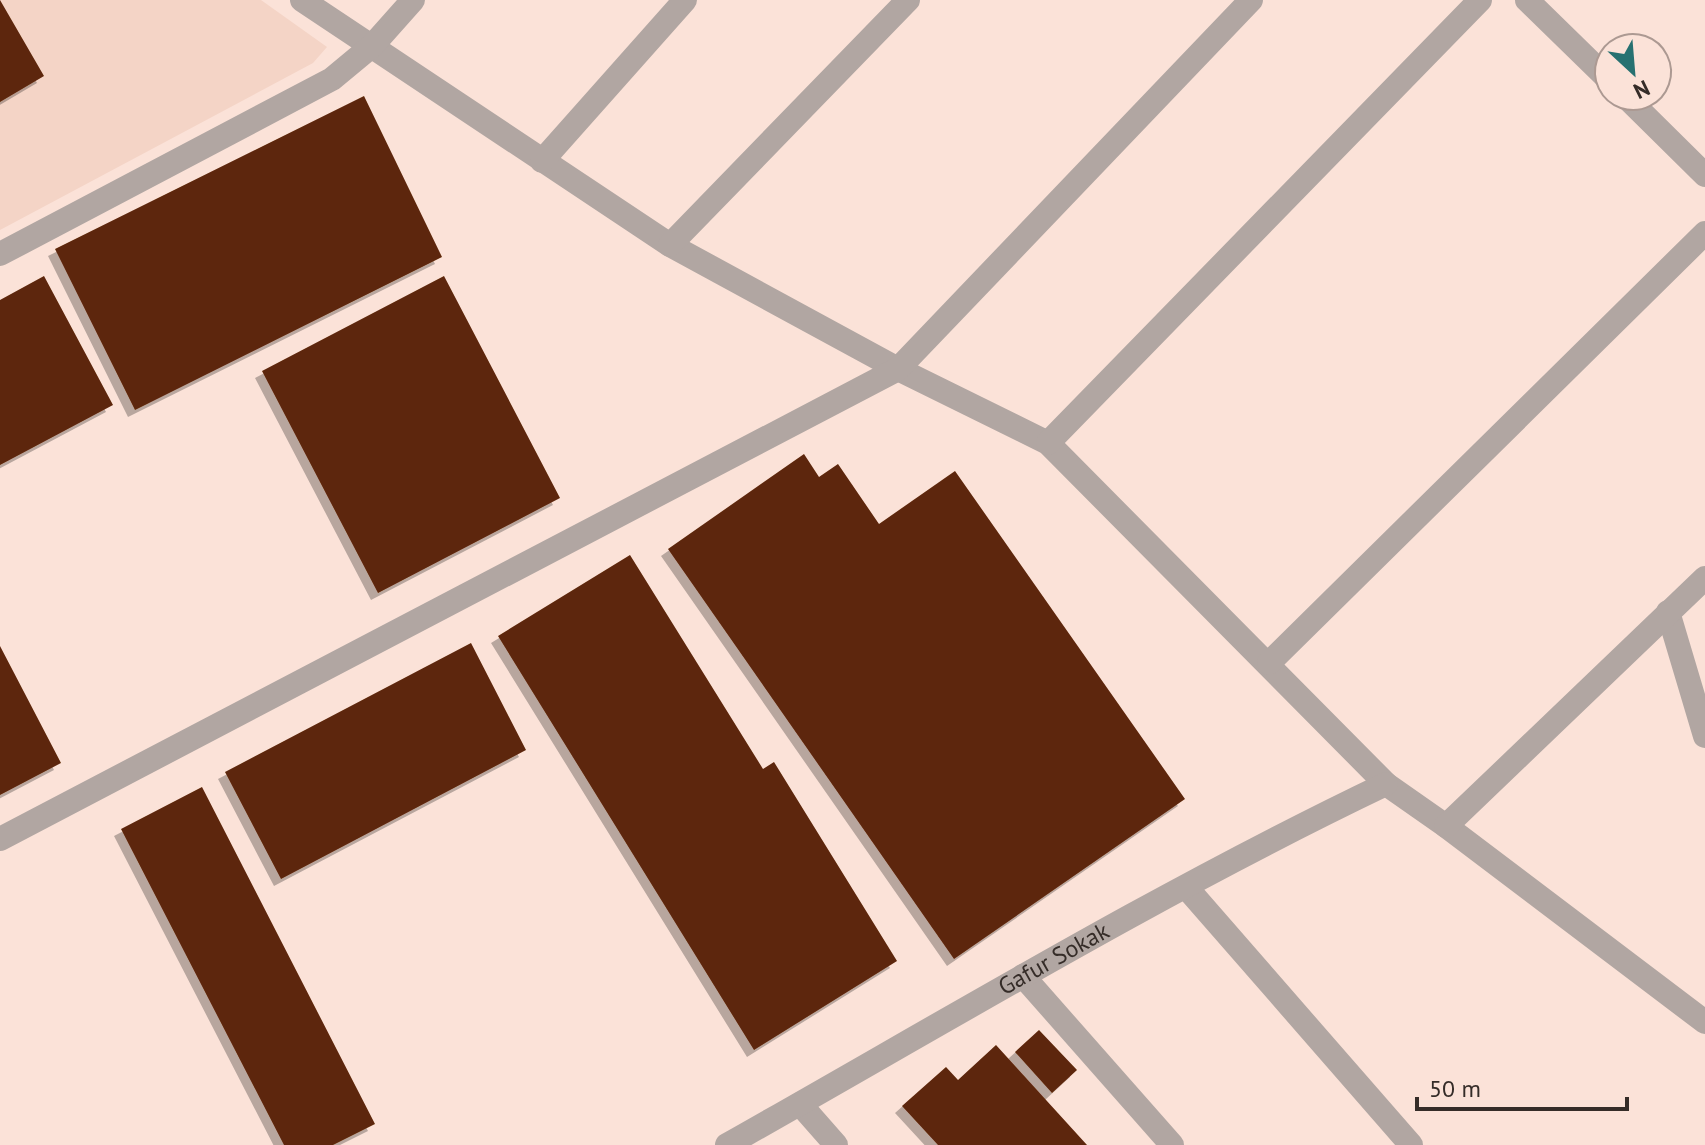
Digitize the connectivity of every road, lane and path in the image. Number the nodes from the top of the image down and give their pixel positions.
1 (302, 0) edge
2 (413, 0) edge
3 (685, 0) edge
4 (908, 0) edge
5 (1251, 0) edge
6 (1480, 0) edge
7 (1527, 0) edge
8 (373, 45) junction
9 (1593, 64) edge
10 (1641, 112) edge
11 (542, 161) junction
12 (1705, 175) edge
13 (1705, 233) edge
14 (670, 245) junction
15 (0, 254) edge
16 (898, 369) junction
17 (1048, 443) junction
18 (1705, 578) edge
19 (1668, 612) junction
20 (1269, 663) junction
21 (1705, 736) edge
22 (1386, 784) junction
23 (1446, 826) junction
24 (0, 839) edge
25 (1186, 887) junction
26 (1023, 976) junction
27 (1705, 1022) edge
28 (800, 1104) junction
29 (727, 1145) edge
30 (836, 1145) edge
31 (1172, 1145) edge
32 (1411, 1145) edge

1 - 8 street
2 - 8 street
3 - 11 street
4 - 14 street
5 - 16 street
6 - 17 street
7 - 9 street
8 - 11 street
8 - 15 street
10 - 12 street
11 - 14 street
13 - 20 street
14 - 16 street
16 - 17 street
16 - 24 street
17 - 20 street
18 - 19 street
19 - 21 street
19 - 23 street
20 - 22 street
22 - 23 street
22 - 25 street, Gafur Sokak
23 - 27 street
25 - 26 street, Gafur Sokak
25 - 32 street
26 - 28 street, Gafur Sokak
26 - 31 street
28 - 29 street, Gafur Sokak
28 - 30 street

